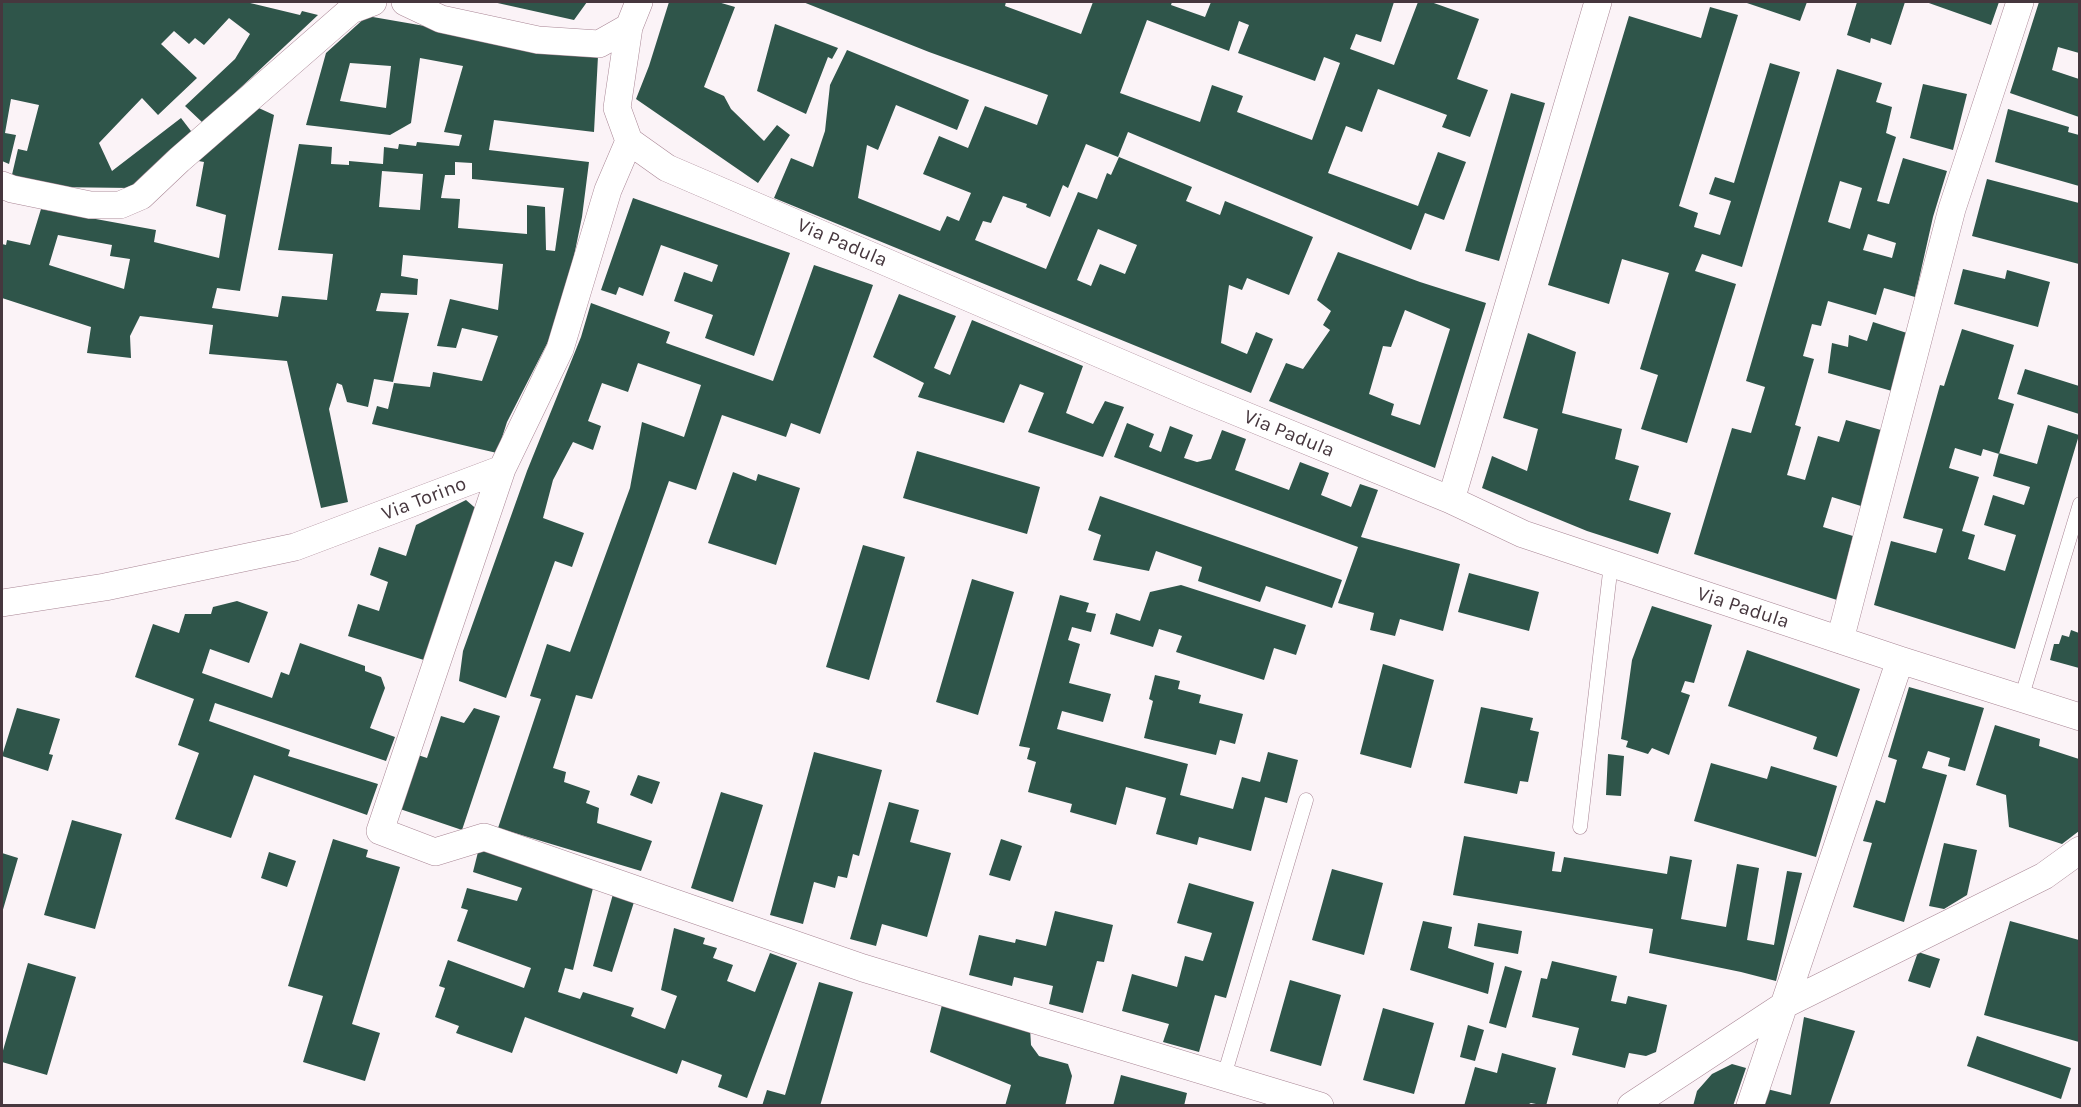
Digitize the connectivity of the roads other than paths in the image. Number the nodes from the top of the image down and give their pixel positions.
1 (373, 2) edge
2 (405, 2) edge
3 (639, 2) edge
4 (1598, 2) edge
5 (2020, 2) edge
6 (629, 27) junction
7 (629, 141) junction
8 (2, 185) edge
9 (502, 470) junction
10 (1451, 500) junction
11 (2079, 504) edge
12 (1611, 564) junction
13 (2, 603) edge
14 (1840, 640) junction
15 (1900, 660) junction
16 (2021, 699) junction
17 (2079, 717) edge
18 (1306, 800) dead end
19 (1580, 827) dead end
20 (2079, 850) edge
21 (1786, 1004) junction
22 (1224, 1076) junction
23 (1320, 1106) edge
24 (1631, 1106) edge
25 (1750, 1106) edge

1 - 8 street
2 - 6 street
3 - 6 street
4 - 10 street
5 - 14 street
6 - 7 street
7 - 9 street
7 - 10 street, Via Padula
9 - 13 street, Via Torino
9 - 22 street
10 - 12 street, Via Padula
11 - 16 lane
12 - 14 street, Via Padula
12 - 19 lane
14 - 15 street, Via Padula
15 - 16 street, Via Padula
15 - 21 street
16 - 17 street, Via Padula
18 - 22 lane
20 - 21 street
21 - 24 street
21 - 25 street
22 - 23 street

